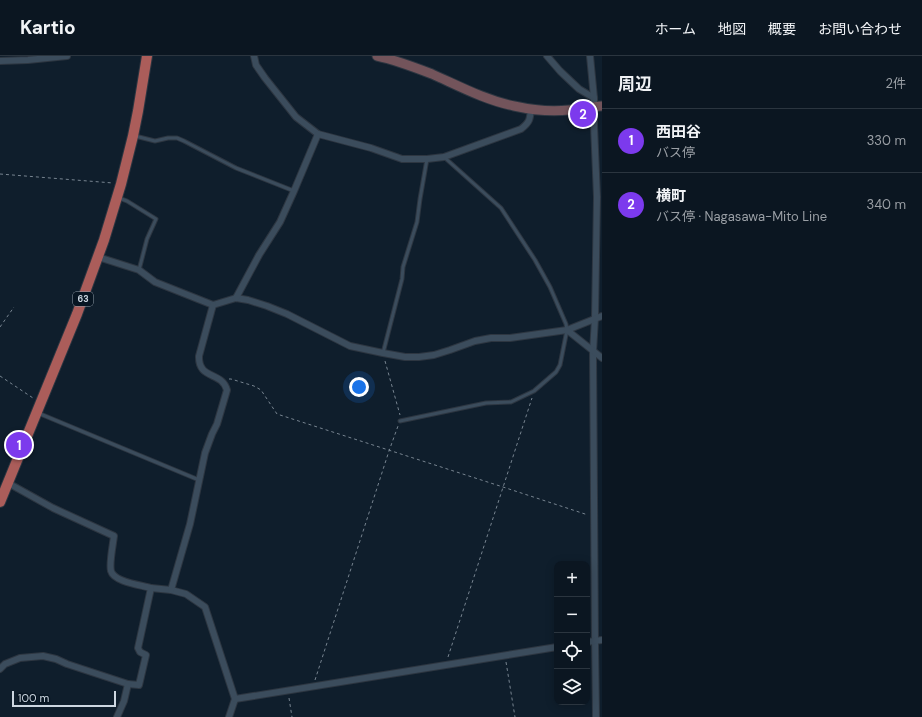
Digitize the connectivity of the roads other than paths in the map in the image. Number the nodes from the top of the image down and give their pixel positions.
1 (67, 56) edge
2 (147, 56) edge
3 (254, 56) edge
4 (377, 56) edge
5 (547, 56) edge
6 (590, 56) edge
7 (0, 61) edge
8 (597, 104) edge
9 (531, 109) junction
10 (318, 134) junction
11 (133, 136) junction
12 (444, 157) junction
13 (427, 159) junction
14 (294, 192) junction
15 (117, 198) junction
16 (98, 257) junction
17 (139, 270) junction
18 (236, 298) junction
19 (213, 305) junction
20 (602, 316) edge
21 (595, 318) junction
22 (567, 330) junction
23 (593, 352) junction
24 (383, 353) junction
25 (602, 358) edge
26 (37, 413) junction
27 (400, 421) road end
28 (199, 480) junction
29 (8, 483) junction
30 (0, 502) edge
31 (151, 588) junction
32 (171, 590) junction
33 (602, 640) edge
34 (595, 641) junction
35 (590, 642) edge
36 (554, 647) edge
37 (0, 669) edge
38 (128, 684) junction
39 (235, 699) junction
40 (117, 717) edge
41 (229, 717) edge
42 (596, 717) edge

1 - 7 street
2 - 11 main road, 63
3 - 10 street
4 - 9 main road
5 - 8 street
6 - 8 street
8 - 9 main road
8 - 21 street
9 - 12 street
10 - 13 street
10 - 14 street
11 - 14 lane
11 - 15 main road, 63
12 - 13 street
12 - 22 lane
13 - 24 lane
14 - 18 street
15 - 16 main road, 63
15 - 17 lane
16 - 17 street
16 - 26 main road, 63
17 - 19 street
18 - 19 street
18 - 24 street
19 - 28 street
20 - 21 street
21 - 22 street
21 - 23 street
22 - 23 street
22 - 24 street
22 - 27 lane
23 - 25 street
23 - 34 street
26 - 28 lane
26 - 29 main road, 63
28 - 32 street
29 - 30 main road, 63
29 - 31 street
31 - 32 street
31 - 38 street
32 - 39 street
33 - 34 street
34 - 35 street
34 - 42 street
36 - 39 street
37 - 38 street
38 - 40 street
39 - 41 street

